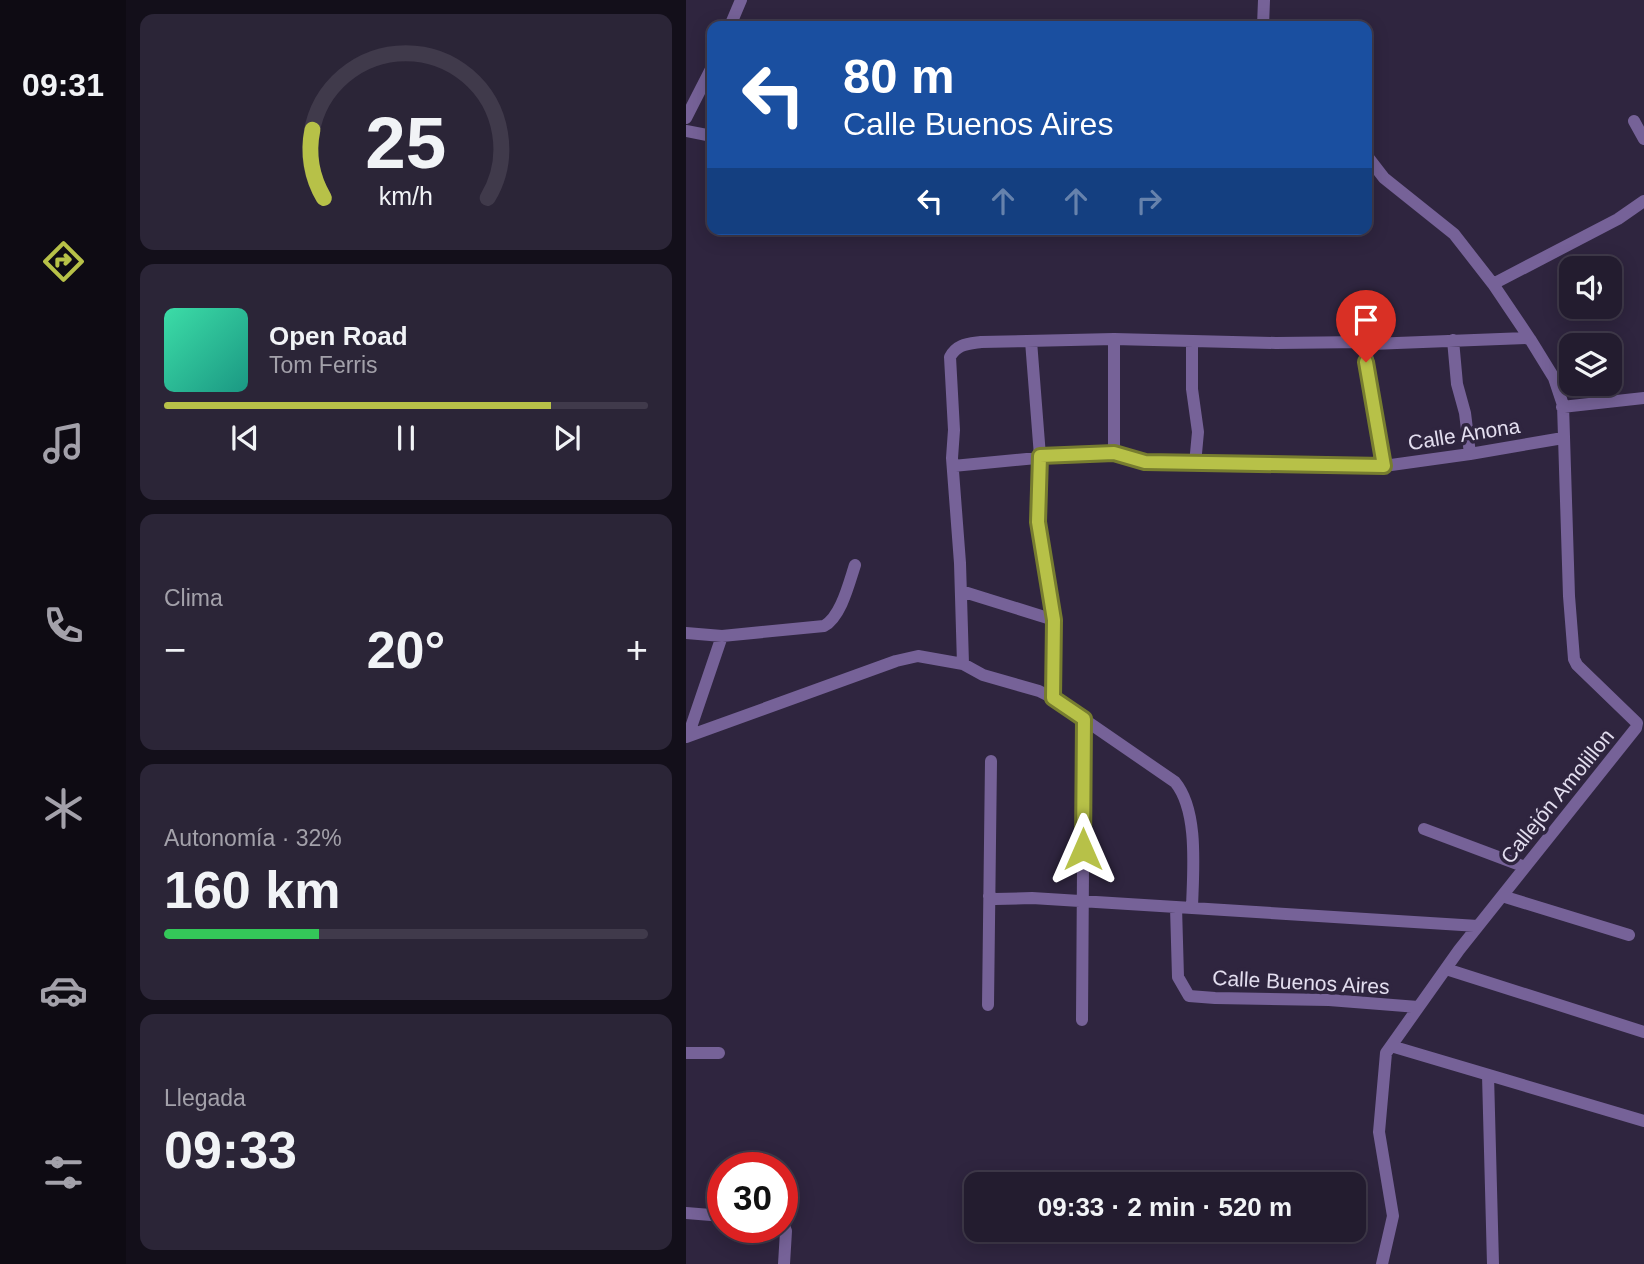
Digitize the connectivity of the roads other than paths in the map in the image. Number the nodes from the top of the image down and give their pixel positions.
1 (741, 0) edge
2 (1264, 0) edge
3 (732, 21) edge
4 (1263, 21) edge
5 (707, 88) edge
6 (686, 118) edge
7 (1634, 121) dead end
8 (686, 131) edge
9 (707, 135) edge
10 (1644, 139) edge
11 (1372, 162) edge
12 (1644, 201) edge
13 (1493, 284) junction
14 (1530, 338) junction
15 (1114, 339) junction
16 (1031, 341) junction
17 (1192, 341) junction
18 (1452, 341) junction
19 (1365, 342) junction
20 (1644, 398) edge
21 (1562, 407) junction
22 (1563, 438) junction
23 (1114, 453) junction
24 (1470, 454) junction
25 (1040, 456) junction
26 (1195, 464) junction
27 (953, 466) junction
28 (1384, 466) junction
29 (855, 565) dead end
30 (961, 591) junction
31 (1054, 620) junction
32 (686, 633) edge
33 (722, 636) junction
34 (963, 664) junction
35 (1053, 698) junction
36 (1084, 719) junction
37 (1640, 723) edge
38 (687, 737) edge
39 (991, 761) dead end
40 (1424, 829) dead end
41 (1525, 867) junction
42 (989, 897) junction
43 (1502, 897) junction
44 (1083, 901) junction
45 (1177, 907) junction
46 (1192, 908) junction
47 (1478, 926) junction
48 (1629, 935) dead end
49 (1446, 969) junction
50 (988, 1005) dead end
51 (1418, 1007) junction
52 (1082, 1020) dead end
53 (1644, 1032) edge
54 (1391, 1046) junction
55 (686, 1053) edge
56 (719, 1053) dead end
57 (1488, 1075) junction
58 (1644, 1121) edge
59 (686, 1213) edge
60 (707, 1215) edge
61 (783, 1243) edge
62 (784, 1264) edge
63 (1382, 1264) edge
64 (1493, 1264) edge

1 - 3 street
2 - 4 street
5 - 6 street
7 - 10 street
8 - 9 street
11 - 13 street, Callejón Amolillon
12 - 13 street
13 - 14 street, Callejón Amolillon
14 - 18 street
14 - 21 street, Callejón Amolillon
15 - 16 street
15 - 17 street
15 - 23 street
16 - 25 street
16 - 27 street
17 - 19 street
17 - 26 street
18 - 19 street
18 - 24 street
19 - 28 street
20 - 21 street
21 - 22 street, Callejón Amolillon
22 - 24 street, Calle Anona
22 - 37 street, Callejón Amolillon
23 - 25 street, Calle Anona
23 - 26 street, Calle Anona
24 - 28 street, Calle Anona
25 - 27 street, Calle Anona
25 - 31 street
26 - 28 street, Calle Anona
27 - 30 street
29 - 33 street
30 - 31 street
30 - 34 street
31 - 35 street
32 - 33 street
33 - 38 street
34 - 35 street
34 - 38 street
35 - 36 street
36 - 44 street
36 - 46 street
37 - 41 street, Callejón Amolillon
39 - 42 street
40 - 41 street
41 - 43 street, Callejón Amolillon
42 - 44 street
42 - 50 street
43 - 47 street, Callejón Amolillon
43 - 48 street
44 - 45 street
44 - 52 street
45 - 46 street
45 - 51 street, Calle Buenos Aires
46 - 47 street
47 - 49 street, Callejón Amolillon
49 - 51 street, Callejón Amolillon
49 - 53 street
51 - 54 street, Callejón Amolillon
54 - 57 street
54 - 63 street, Callejón Amolillon
55 - 56 street
57 - 58 street
57 - 64 street
59 - 60 street
61 - 62 street

